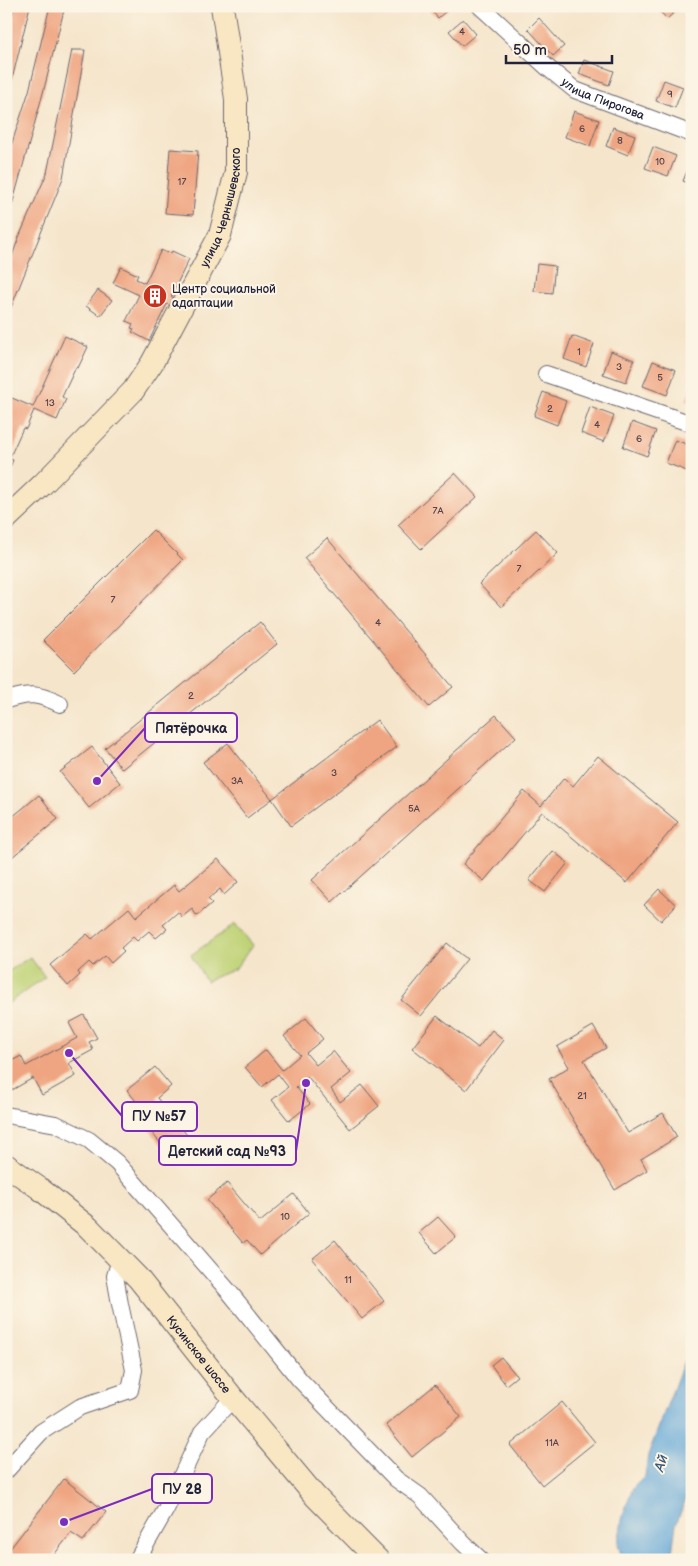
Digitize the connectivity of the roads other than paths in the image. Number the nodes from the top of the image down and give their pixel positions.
1 (222, 6) edge
2 (480, 6) edge
3 (692, 134) edge
4 (546, 374) dead end
5 (692, 424) edge
6 (6, 518) edge
7 (6, 700) edge
8 (60, 704) dead end
9 (6, 1115) edge
10 (6, 1165) edge
11 (120, 1260) junction
12 (233, 1398) junction
13 (6, 1472) edge
14 (136, 1560) edge
15 (378, 1560) edge
16 (480, 1560) edge

1 - 6 main road, улица Чернышевского
2 - 3 street, улица Пирогова
4 - 5 street
7 - 8 street
9 - 16 street
10 - 11 main road, Кусинское шоссе
11 - 12 main road, Кусинское шоссе
11 - 13 street
12 - 14 street
12 - 15 main road, Кусинское шоссе

